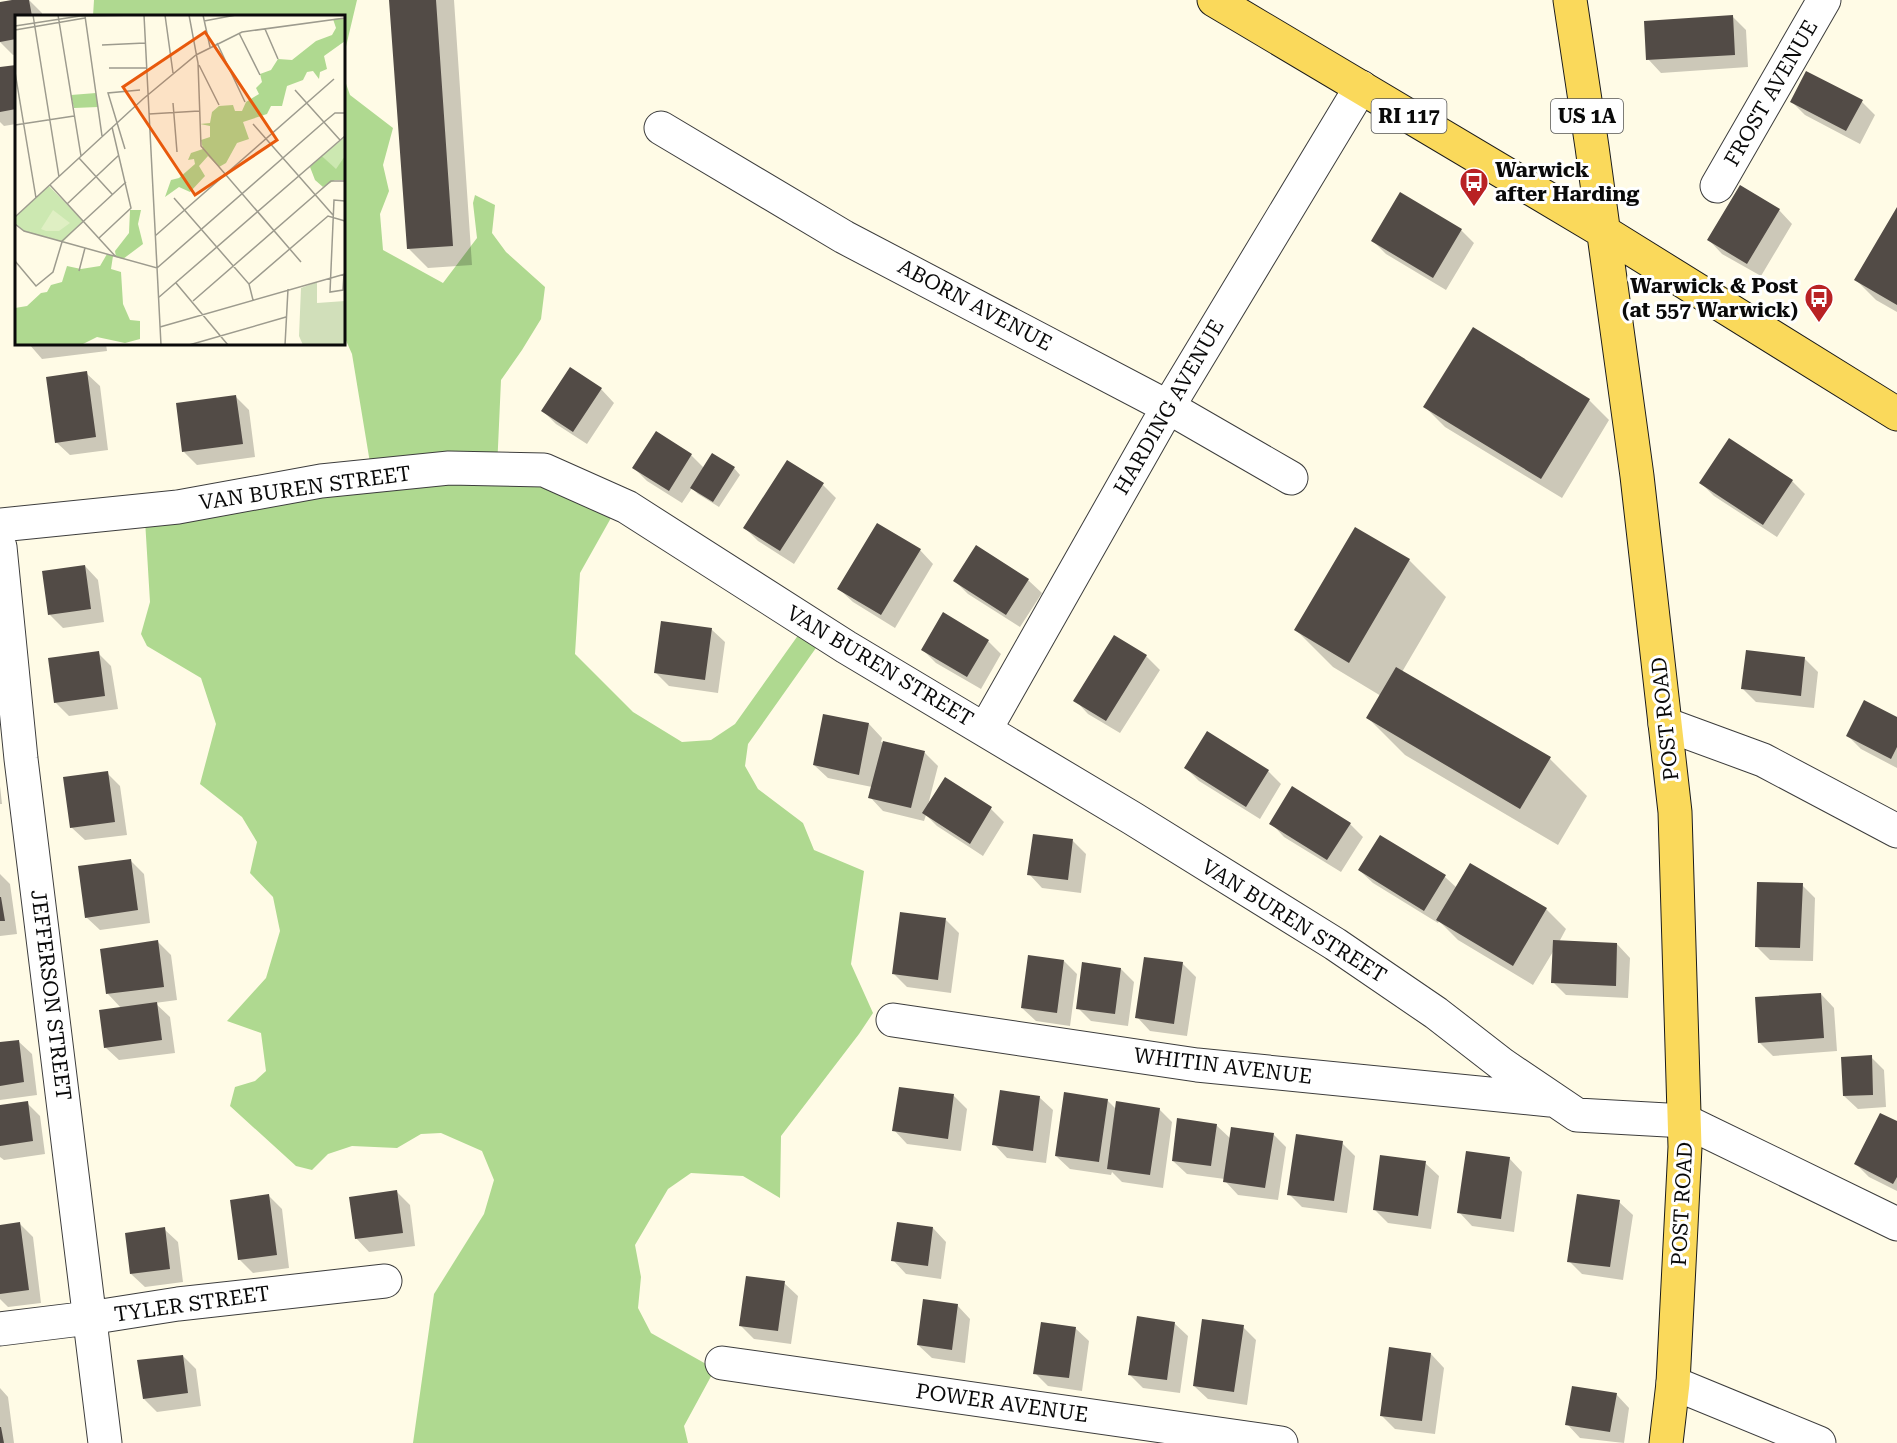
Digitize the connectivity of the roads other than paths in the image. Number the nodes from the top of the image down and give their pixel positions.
1 (1214, 0) edge
2 (1570, 0) edge
3 (1824, 0) edge
4 (1361, 87) junction
5 (661, 128) dead end
6 (1717, 186) dead end
7 (1604, 232) junction
8 (1167, 407) junction
9 (1897, 414) edge
10 (1291, 478) dead end
11 (0, 525) edge
12 (0, 547) edge
13 (1665, 724) junction
14 (985, 730) junction
15 (1897, 831) edge
16 (893, 1020) dead end
17 (1555, 1100) junction
18 (1685, 1121) junction
19 (1897, 1224) edge
20 (385, 1281) dead end
21 (89, 1318) junction
22 (0, 1329) edge
23 (722, 1363) dead end
24 (1674, 1383) junction
25 (105, 1443) edge
26 (1281, 1443) edge
27 (1666, 1443) edge
28 (1819, 1443) edge

1 - 4 main road, RI 117
2 - 7 main road, POST ROAD / US 1A
3 - 6 street, FROST AVENUE
4 - 7 main road, RI 117
4 - 8 street, HARDING AVENUE
5 - 8 street, ABORN AVENUE
7 - 9 main road
7 - 13 main road, POST ROAD
8 - 10 street, ABORN AVENUE
8 - 14 street, HARDING AVENUE
11 - 14 street, VAN BUREN STREET
12 - 21 street, JEFFERSON STREET
13 - 15 street
13 - 18 main road, POST ROAD
14 - 17 street, VAN BUREN STREET
16 - 17 street, WHITIN AVENUE
17 - 18 street, VAN BUREN STREET
18 - 19 street
18 - 24 main road, POST ROAD
20 - 21 street, TYLER STREET
21 - 22 street, TYLER STREET
21 - 25 street, JEFFERSON STREET
23 - 26 street, POWER AVENUE
24 - 27 main road, POST ROAD
24 - 28 street

